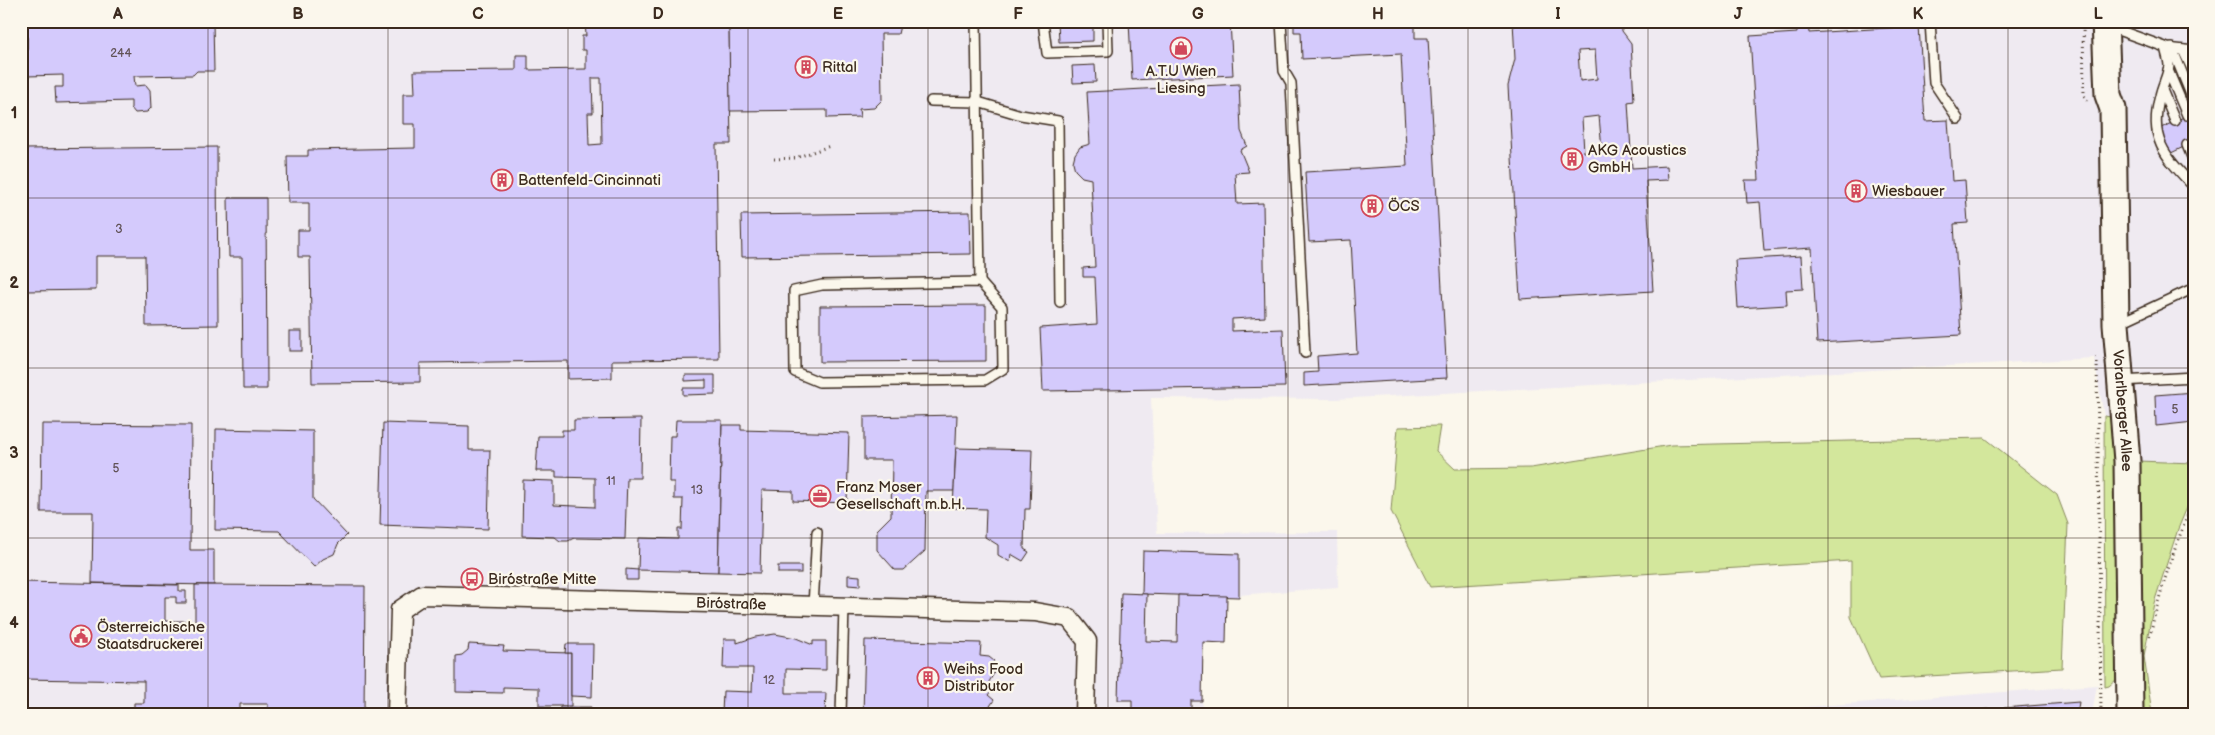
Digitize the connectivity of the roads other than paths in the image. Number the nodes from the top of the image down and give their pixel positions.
1 (976, 21) edge
2 (1042, 21) edge
3 (1107, 21) edge
4 (1282, 21) edge
5 (1930, 21) edge
6 (2113, 24) edge
7 (2168, 48) junction
8 (2183, 50) junction
9 (2194, 51) edge
10 (2168, 70) junction
11 (2194, 73) edge
12 (2162, 90) junction
13 (931, 101) dead end
14 (978, 102) junction
15 (2194, 102) edge
16 (2187, 116) dead end
17 (1958, 119) dead end
18 (2175, 121) dead end
19 (2187, 145) dead end
20 (2194, 162) edge
21 (2194, 186) edge
22 (980, 282) junction
23 (2194, 288) edge
24 (1060, 302) dead end
25 (2116, 324) junction
26 (1306, 353) dead end
27 (2194, 377) edge
28 (2121, 381) junction
29 (817, 532) dead end
30 (813, 607) junction
31 (844, 607) junction
32 (397, 714) edge
33 (841, 714) edge
34 (1085, 714) edge
35 (2130, 714) edge

1 - 14 lane
2 - 3 lane
4 - 26 lane
5 - 17 lane
6 - 7 lane
6 - 25 main road, Vorarlberger Allee
7 - 8 lane
7 - 10 lane
7 - 15 lane
8 - 9 lane
8 - 11 lane
10 - 12 lane
10 - 16 lane
12 - 18 lane
12 - 21 lane
13 - 14 lane
14 - 22 lane
14 - 24 lane
19 - 20 lane
22 - 22 lane
23 - 25 lane
25 - 28 main road, Vorarlberger Allee
27 - 28 lane
28 - 35 main road, Vorarlberger Allee
29 - 30 lane
30 - 31 street, Biróstraße
30 - 32 street, Biróstraße
31 - 33 lane
31 - 34 street, Biróstraße

